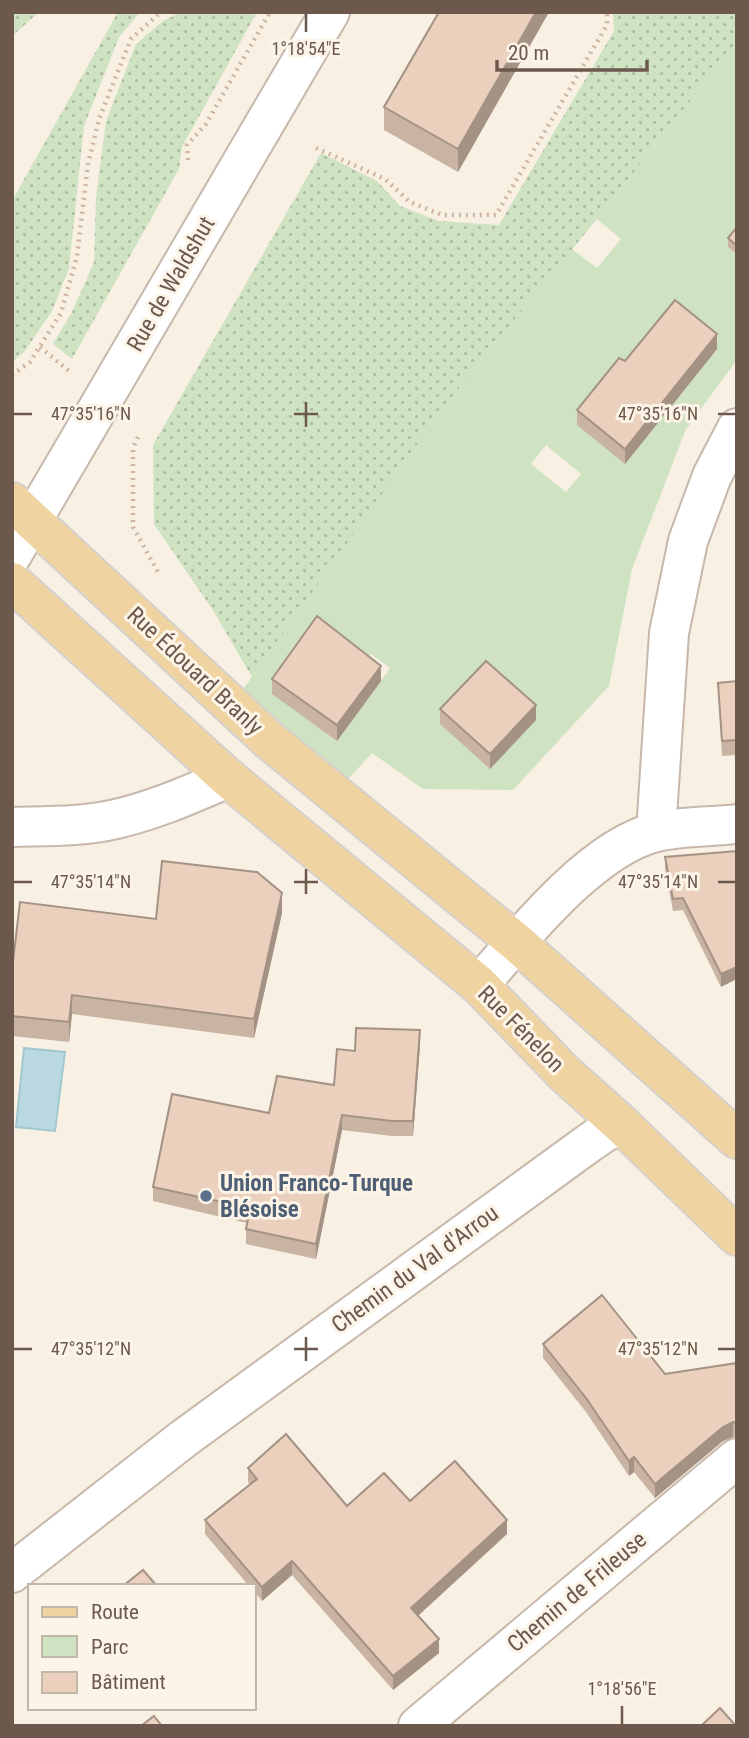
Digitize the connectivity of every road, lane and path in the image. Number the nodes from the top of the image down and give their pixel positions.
1 (162, 12) edge
2 (270, 12) edge
3 (330, 12) edge
4 (607, 12) edge
5 (206, 124) dead end
6 (316, 148) dead end
7 (40, 347) junction
8 (12, 375) edge
9 (76, 377) dead end
10 (143, 428) dead end
11 (737, 428) edge
12 (22, 512) edge
13 (12, 555) edge
14 (160, 575) dead end
15 (12, 582) edge
16 (228, 778) junction
17 (737, 824) edge
18 (12, 827) edge
19 (656, 832) junction
20 (516, 942) junction
21 (479, 985) junction
22 (622, 1125) junction
23 (737, 1139) edge
24 (737, 1236) edge
25 (737, 1458) edge
26 (12, 1573) edge
27 (418, 1726) edge

1 - 7 path
2 - 5 path
3 - 12 street, Rue de Waldshut
4 - 6 path
7 - 8 path
7 - 9 path
10 - 14 path
11 - 19 street
12 - 13 street, Rue de Waldshut
12 - 20 main road, Rue Édouard Branly
15 - 16 main road
16 - 18 street
16 - 21 main road, Rue Fénelon
17 - 19 street
19 - 20 street
20 - 21 street
20 - 23 main road
21 - 22 main road, Rue Fénelon
22 - 24 main road, Rue Fénelon
22 - 26 street, Chemin du Val d'Arrou
25 - 27 street, Chemin de Frileuse

